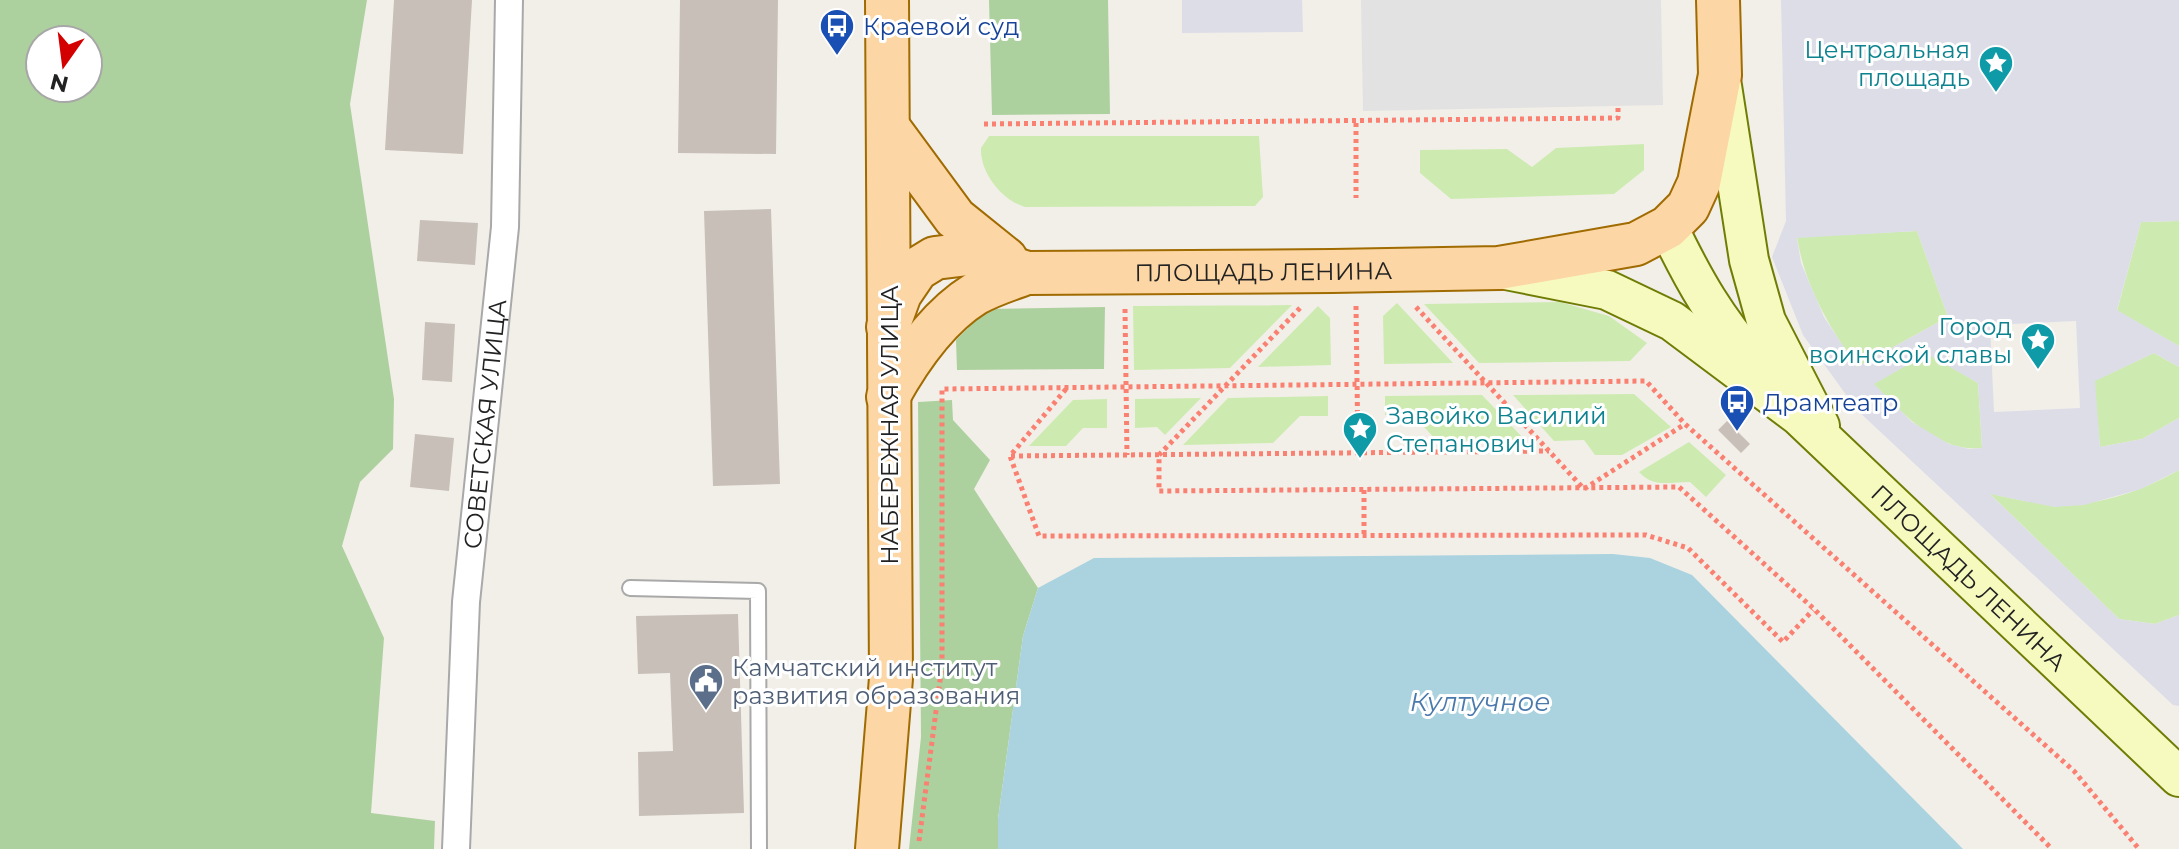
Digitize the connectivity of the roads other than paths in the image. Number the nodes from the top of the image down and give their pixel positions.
1 (509, 0) edge
2 (887, 0) edge
3 (1718, 0) edge
4 (1720, 75) junction
5 (888, 127) junction
6 (1668, 227) junction
7 (1499, 268) junction
8 (1027, 273) junction
9 (888, 327) junction
10 (888, 397) junction
11 (1799, 416) junction
12 (1829, 443) junction
13 (630, 588) dead end
14 (2179, 777) edge
15 (456, 849) edge
16 (759, 849) edge
17 (877, 849) edge

1 - 15 street, СОВЕТСКАЯ УЛИЦА
2 - 5 main road, НАБЕРЕЖНАЯ УЛИЦА
3 - 4 main road, ПЛОЩАДЬ ЛЕНИНА
4 - 6 main road, ПЛОЩАДЬ ЛЕНИНА
4 - 12 main road, ПЛОЩАДЬ ЛЕНИНА
5 - 8 main road
5 - 9 main road, НАБЕРЕЖНАЯ УЛИЦА
6 - 7 main road, ПЛОЩАДЬ ЛЕНИНА
6 - 11 main road, ПЛОЩАДЬ ЛЕНИНА
7 - 8 main road, ПЛОЩАДЬ ЛЕНИНА
7 - 11 main road, ПЛОЩАДЬ ЛЕНИНА
8 - 9 main road
8 - 10 main road
9 - 10 main road, НАБЕРЕЖНАЯ УЛИЦА
10 - 17 main road, НАБЕРЕЖНАЯ УЛИЦА
11 - 12 main road, ПЛОЩАДЬ ЛЕНИНА
12 - 14 main road, ПЛОЩАДЬ ЛЕНИНА
13 - 16 lane

